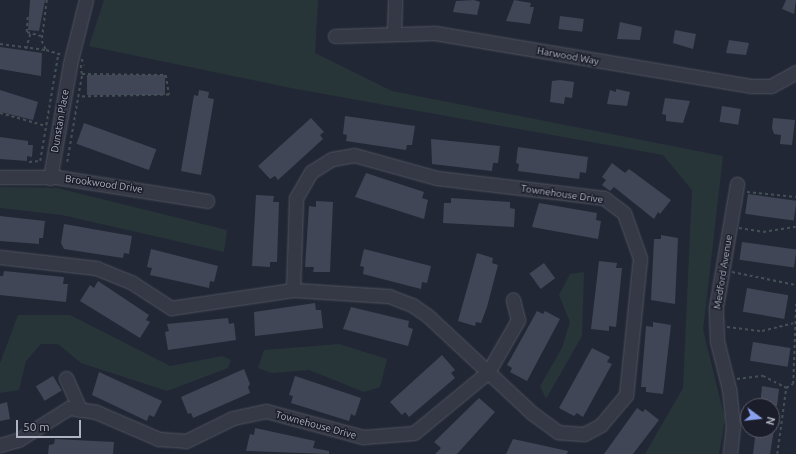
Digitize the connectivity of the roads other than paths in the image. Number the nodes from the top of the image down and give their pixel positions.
1 (86, 0) edge
2 (395, 0) edge
3 (394, 32) junction
4 (335, 36) dead end
5 (796, 72) edge
6 (0, 177) edge
7 (50, 178) junction
8 (736, 187) road end
9 (207, 201) dead end
10 (0, 257) edge
11 (293, 290) junction
12 (513, 300) dead end
13 (488, 372) junction
14 (66, 378) dead end
15 (80, 410) junction
16 (0, 445) edge
17 (730, 454) edge

1 - 7 street, Dunstan Place
2 - 3 street
3 - 4 street, Harwood Way
3 - 5 street, Harwood Way
6 - 7 street, Brookwood Drive
7 - 9 street, Brookwood Drive
8 - 17 street, Medford Avenue
10 - 11 street, Townehouse Drive
11 - 13 street, Townehouse Drive
11 - 13 street, Townehouse Drive
12 - 13 street
13 - 15 street, Townehouse Drive
14 - 15 street
15 - 16 street, Townehouse Drive

